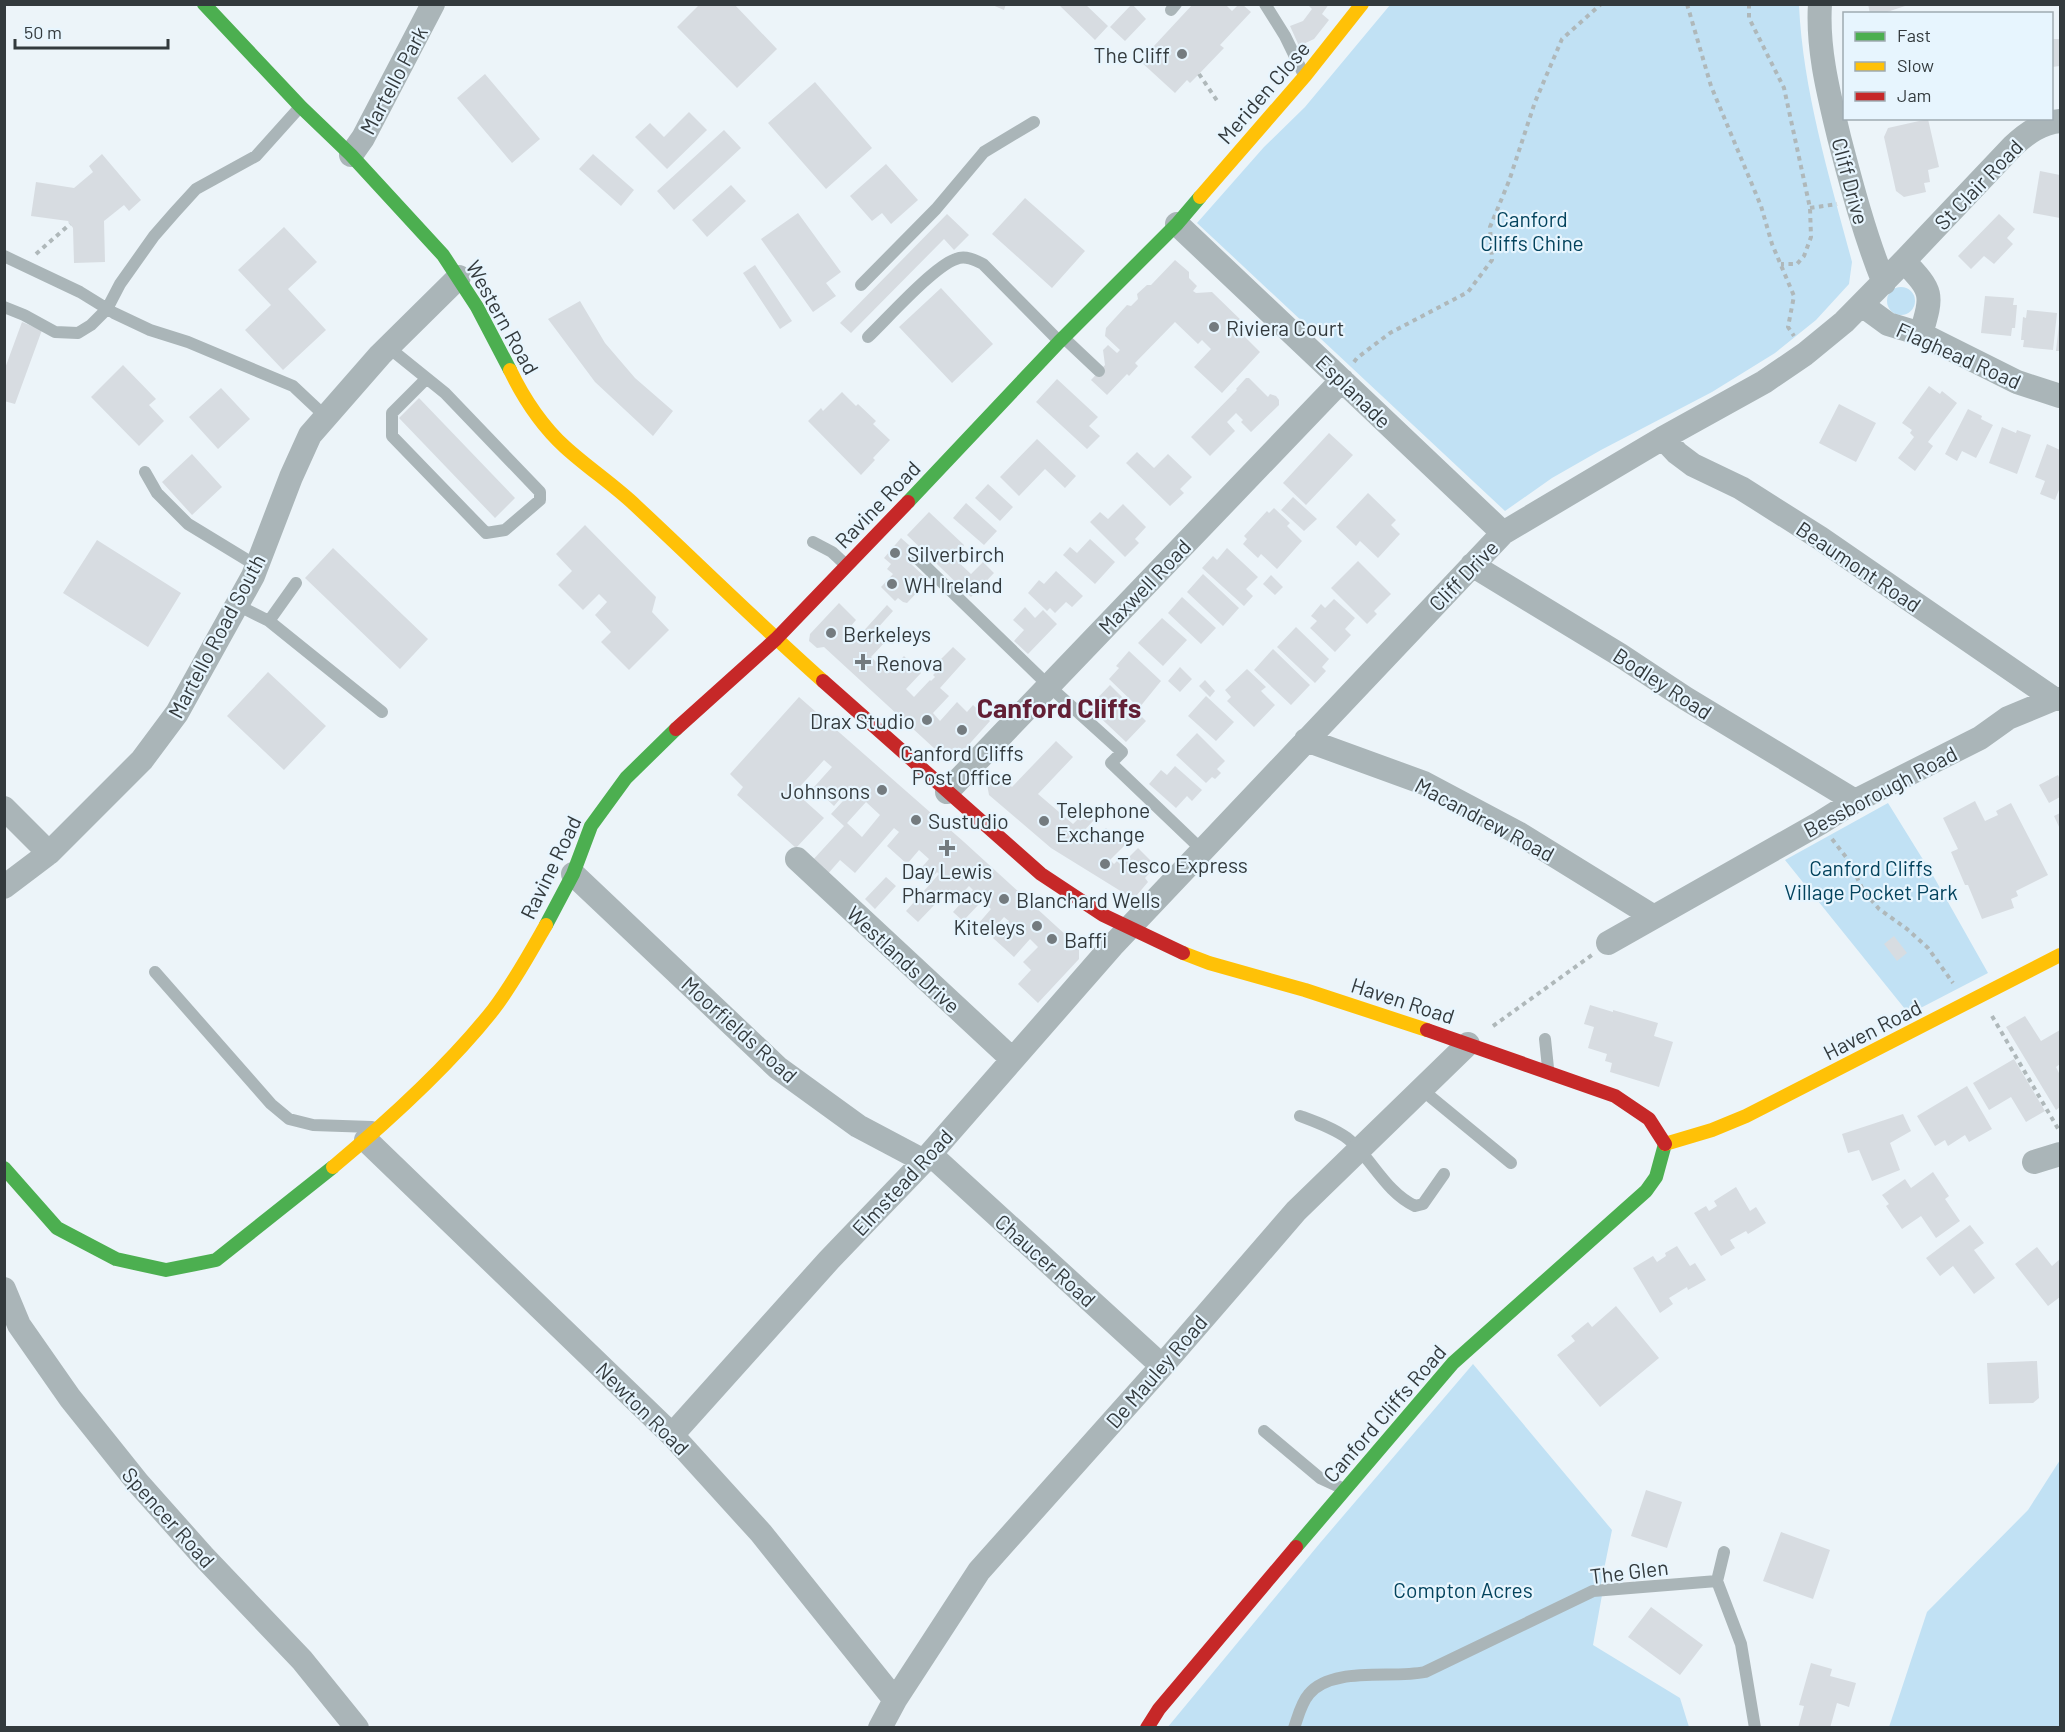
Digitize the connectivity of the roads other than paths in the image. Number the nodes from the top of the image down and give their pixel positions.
1 (204, 4) edge
2 (433, 4) edge
3 (1265, 4) edge
4 (1362, 4) edge
5 (1821, 4) edge
6 (1305, 76) junction
7 (301, 106) junction
8 (2061, 121) edge
9 (1034, 122) dead end
10 (351, 155) junction
11 (1194, 205) joint
12 (1178, 218) junction
13 (4, 256) edge
14 (1904, 261) junction
15 (459, 276) junction
16 (1884, 284) junction
17 (861, 285) dead end
18 (1862, 306) junction
19 (4, 307) edge
20 (107, 309) junction
21 (1921, 334) junction
22 (868, 337) dead end
23 (1061, 340) junction
24 (388, 347) junction
25 (1099, 371) dead end
26 (426, 379) junction
27 (1342, 380) junction
28 (2061, 396) edge
29 (326, 417) junction
30 (1663, 438) junction
31 (145, 472) dead end
32 (1503, 533) junction
33 (813, 542) dead end
34 (916, 557) dead end
35 (1472, 565) junction
36 (257, 566) junction
37 (847, 566) junction
38 (296, 583) dead end
39 (237, 606) junction
40 (269, 621) junction
41 (776, 639) junction
42 (1049, 686) junction
43 (2057, 699) edge
44 (382, 712) dead end
45 (1306, 740) junction
46 (947, 792) junction
47 (1854, 801) junction
48 (4, 808) edge
49 (1202, 850) junction
50 (49, 853) junction
51 (797, 859) dead end
52 (573, 874) junction
53 (4, 887) edge
54 (1654, 917) junction
55 (1130, 927) junction
56 (1608, 943) road end
57 (2061, 955) edge
58 (155, 972) dead end
59 (1545, 1039) dead end
60 (1468, 1044) junction
61 (1011, 1059) junction
62 (1548, 1072) junction
63 (1421, 1089) junction
64 (1300, 1116) dead end
65 (372, 1133) junction
66 (1665, 1143) junction
67 (1358, 1150) junction
68 (2061, 1154) edge
69 (927, 1157) junction
70 (2034, 1162) dead end
71 (1511, 1163) dead end
72 (4, 1168) edge
73 (1444, 1174) dead end
74 (4, 1289) edge
75 (1162, 1366) junction
76 (1264, 1431) dead end
77 (672, 1435) junction
78 (1345, 1490) junction
79 (1724, 1552) dead end
80 (1717, 1581) junction
81 (895, 1700) junction
82 (357, 1728) edge
83 (880, 1728) edge
84 (1147, 1728) edge
85 (1294, 1728) edge
86 (1755, 1728) edge

1 - 7 street, Western Road
2 - 10 street, Martello Park
3 - 6 lane
4 - 6 street, Meriden Close
5 - 16 street, Cliff Drive
6 - 11 street, Meriden Close
7 - 10 street, Western Road
7 - 20 lane
8 - 14 street, St Clair Road
9 - 17 lane
10 - 15 street, Western Road
11 - 12 street, Ravine Road
12 - 23 street, Ravine Road
12 - 27 street, Esplanade
13 - 20 lane
14 - 16 street, St Clair Road
14 - 21 street
15 - 24 street, Martello Road South
15 - 41 street, Western Road
16 - 18 street, Cliff Drive
18 - 21 street, Flaghead Road
18 - 30 street, Cliff Drive
19 - 20 lane
20 - 29 lane
21 - 28 street, Flaghead Road
22 - 23 lane
23 - 25 lane
23 - 37 street, Ravine Road
24 - 26 lane
24 - 29 street, Martello Road South
26 - 26 lane
27 - 32 street, Esplanade
27 - 42 street, Maxwell Road
29 - 36 street, Martello Road South
30 - 32 street, Cliff Drive
30 - 43 street, Beaumont Road
31 - 36 lane
32 - 35 street, Cliff Drive
33 - 37 lane
34 - 42 lane
35 - 45 street, Cliff Drive
35 - 47 street, Bodley Road
36 - 39 street, Martello Road South
37 - 41 street, Ravine Road
38 - 40 lane
39 - 40 lane
39 - 50 street, Martello Road South
40 - 44 lane
41 - 46 street, Haven Road
41 - 52 street, Ravine Road
42 - 46 street, Maxwell Road
42 - 49 lane
43 - 47 street, Bessborough Road
45 - 49 street, Cliff Drive
45 - 54 street, Macandrew Road
46 - 55 street, Haven Road
47 - 54 street, Bessborough Road
48 - 50 street
49 - 55 street, Cliff Drive
50 - 53 street, Martello Road South
51 - 61 street, Westlands Drive
52 - 65 street, Ravine Road
52 - 69 street, Moorfields Road
54 - 56 street, Bessborough Road
55 - 60 street, Haven Road
55 - 61 street, Elmstead Road
57 - 66 street, Haven Road
58 - 65 lane
59 - 62 lane
60 - 62 street, Haven Road
60 - 63 street, De Mauley Road
61 - 69 street, Elmstead Road
62 - 66 street, Haven Road
63 - 67 street, De Mauley Road
63 - 71 lane
64 - 67 lane
65 - 72 street, Ravine Road
65 - 77 street, Newton Road
66 - 78 street, Canford Cliffs Road
67 - 73 lane
67 - 75 street, De Mauley Road
68 - 70 street
69 - 75 street, Chaucer Road
69 - 77 street, Elmstead Road
74 - 82 street, Spencer Road
75 - 81 street, De Mauley Road
76 - 78 lane
77 - 81 street, Newton Road
78 - 84 street, Canford Cliffs Road
79 - 80 lane
80 - 85 lane, The Glen
80 - 86 lane
81 - 83 street, De Mauley Road

